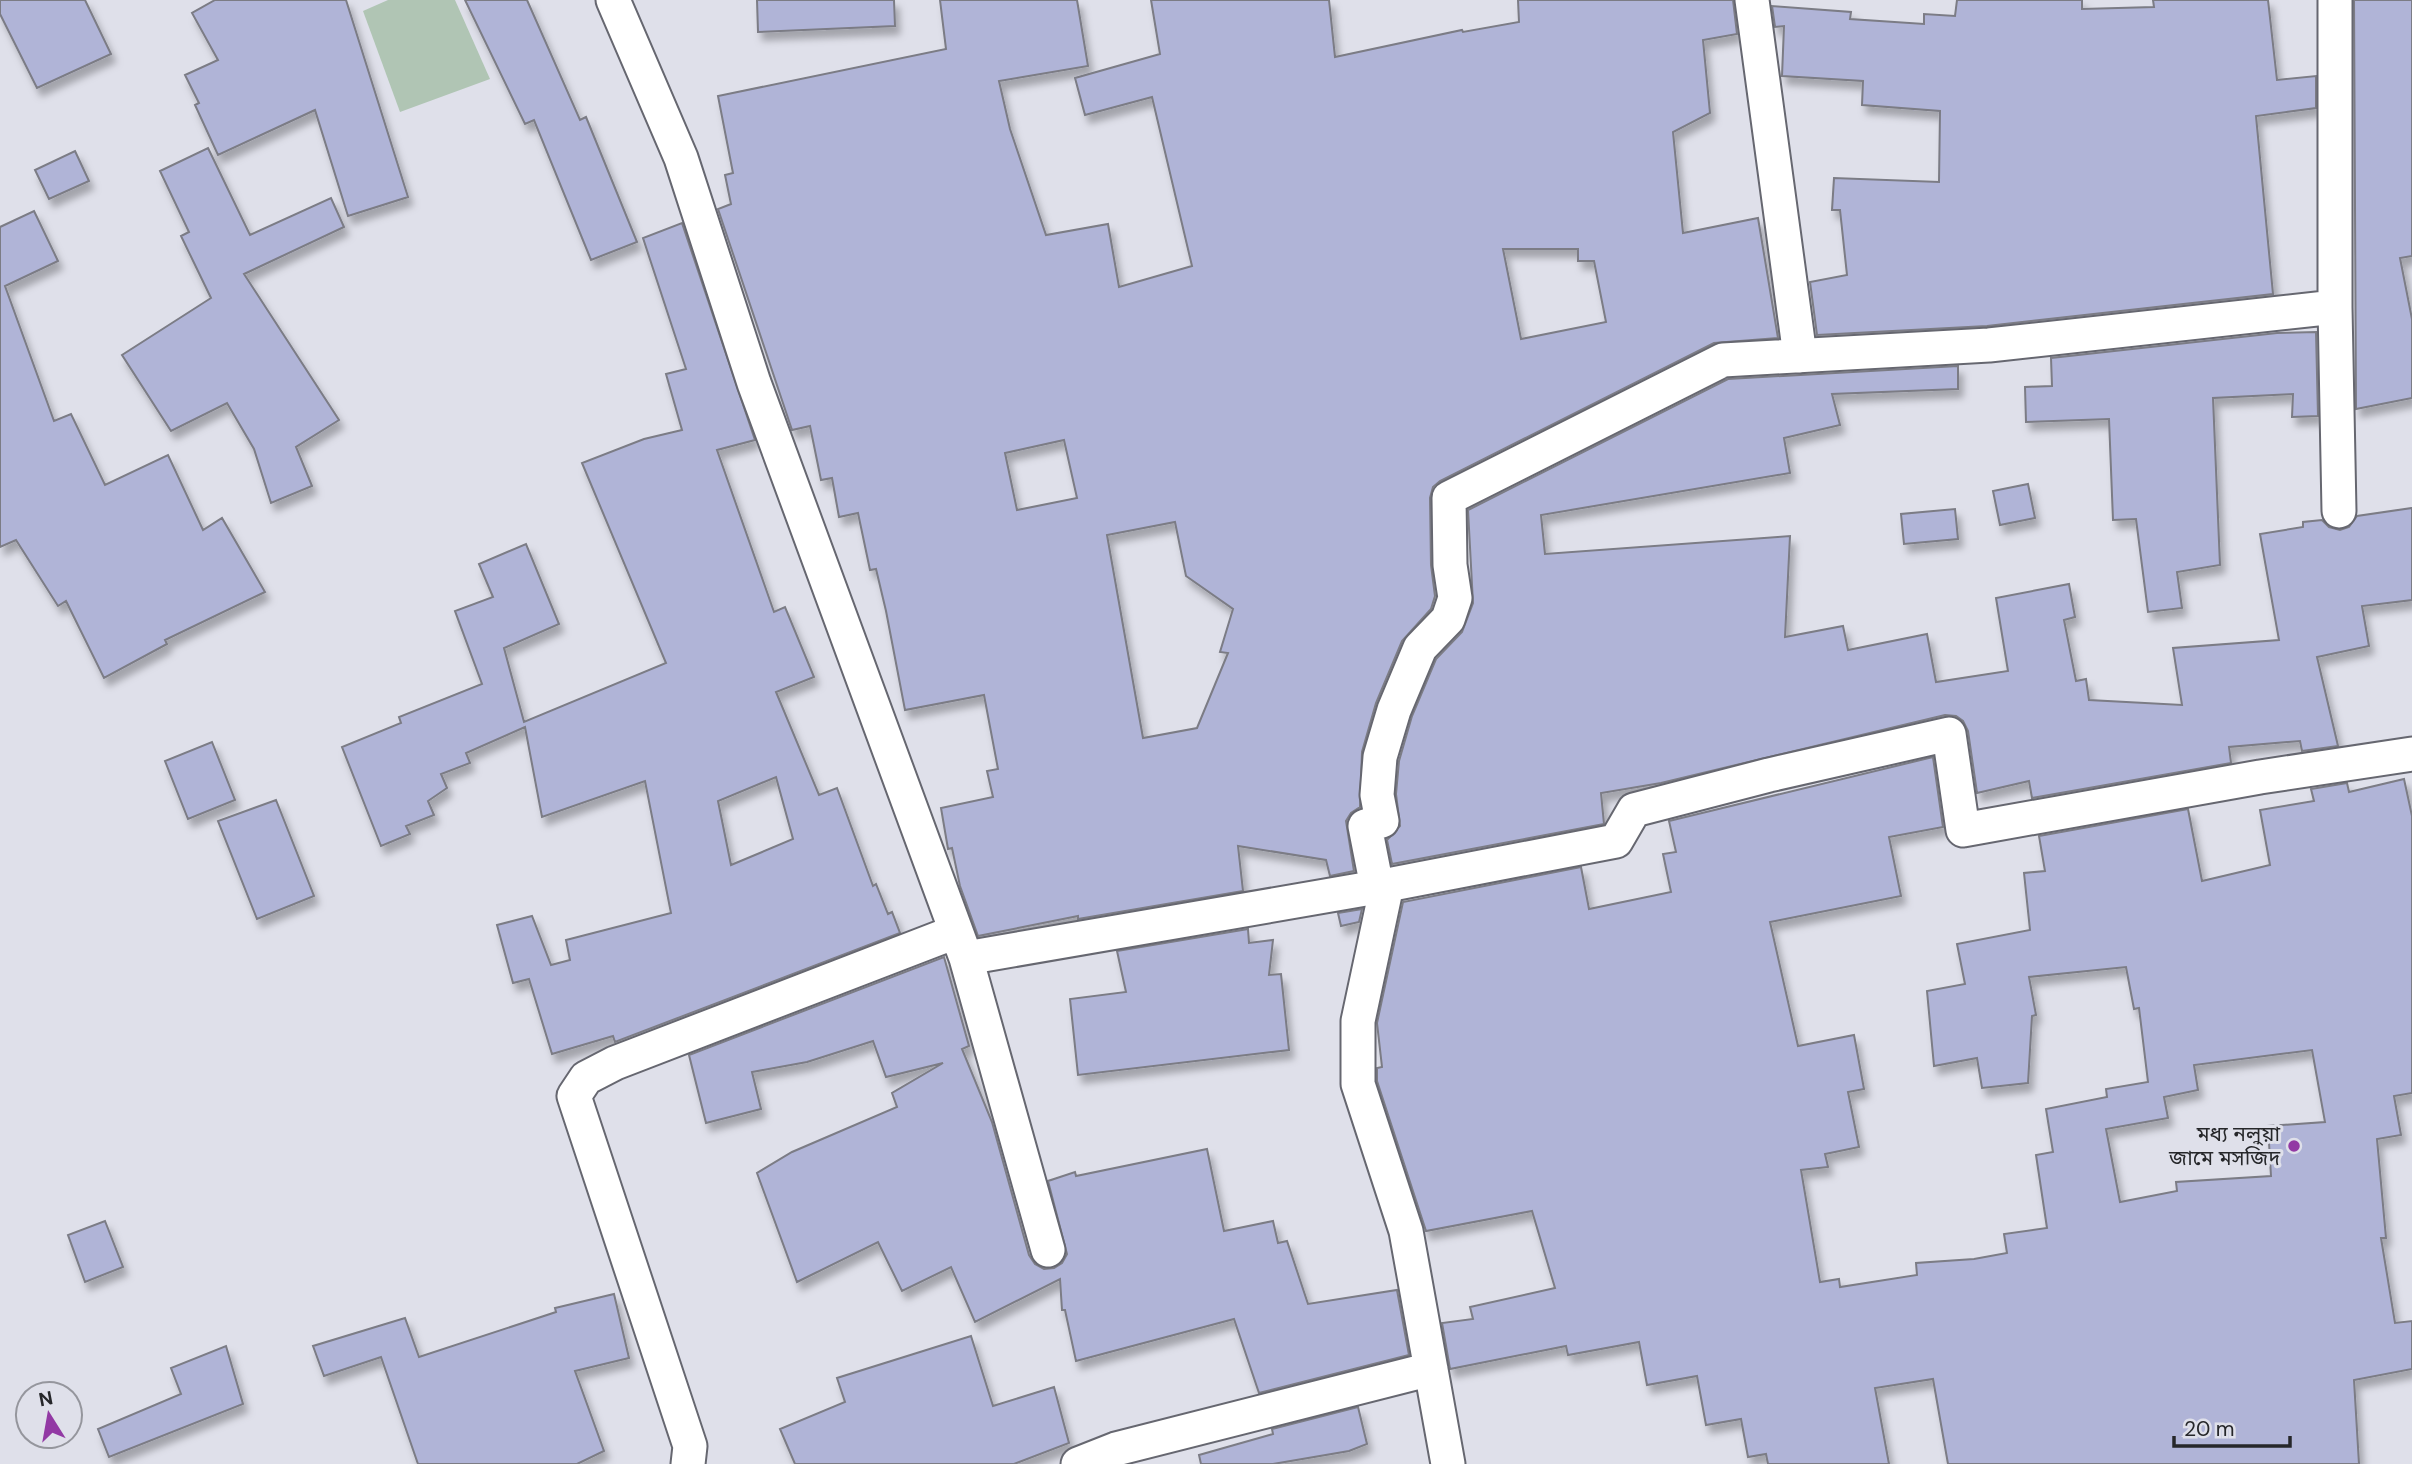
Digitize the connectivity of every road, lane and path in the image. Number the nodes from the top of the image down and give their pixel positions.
1 (613, 0) edge
2 (1752, 0) edge
3 (2335, 0) edge
4 (2335, 307) junction
5 (1800, 356) junction
6 (2339, 511) dead end
7 (2412, 754) edge
8 (1382, 886) junction
9 (961, 945) junction
10 (1048, 1250) dead end
11 (1431, 1369) junction
12 (688, 1464) edge
13 (1078, 1464) edge
14 (1448, 1464) edge

1 - 9 street
2 - 5 street
3 - 4 street
4 - 5 street
4 - 6 street
5 - 8 street
7 - 8 street
8 - 9 street
8 - 11 street
9 - 10 street
9 - 12 street
11 - 13 street
11 - 14 street

